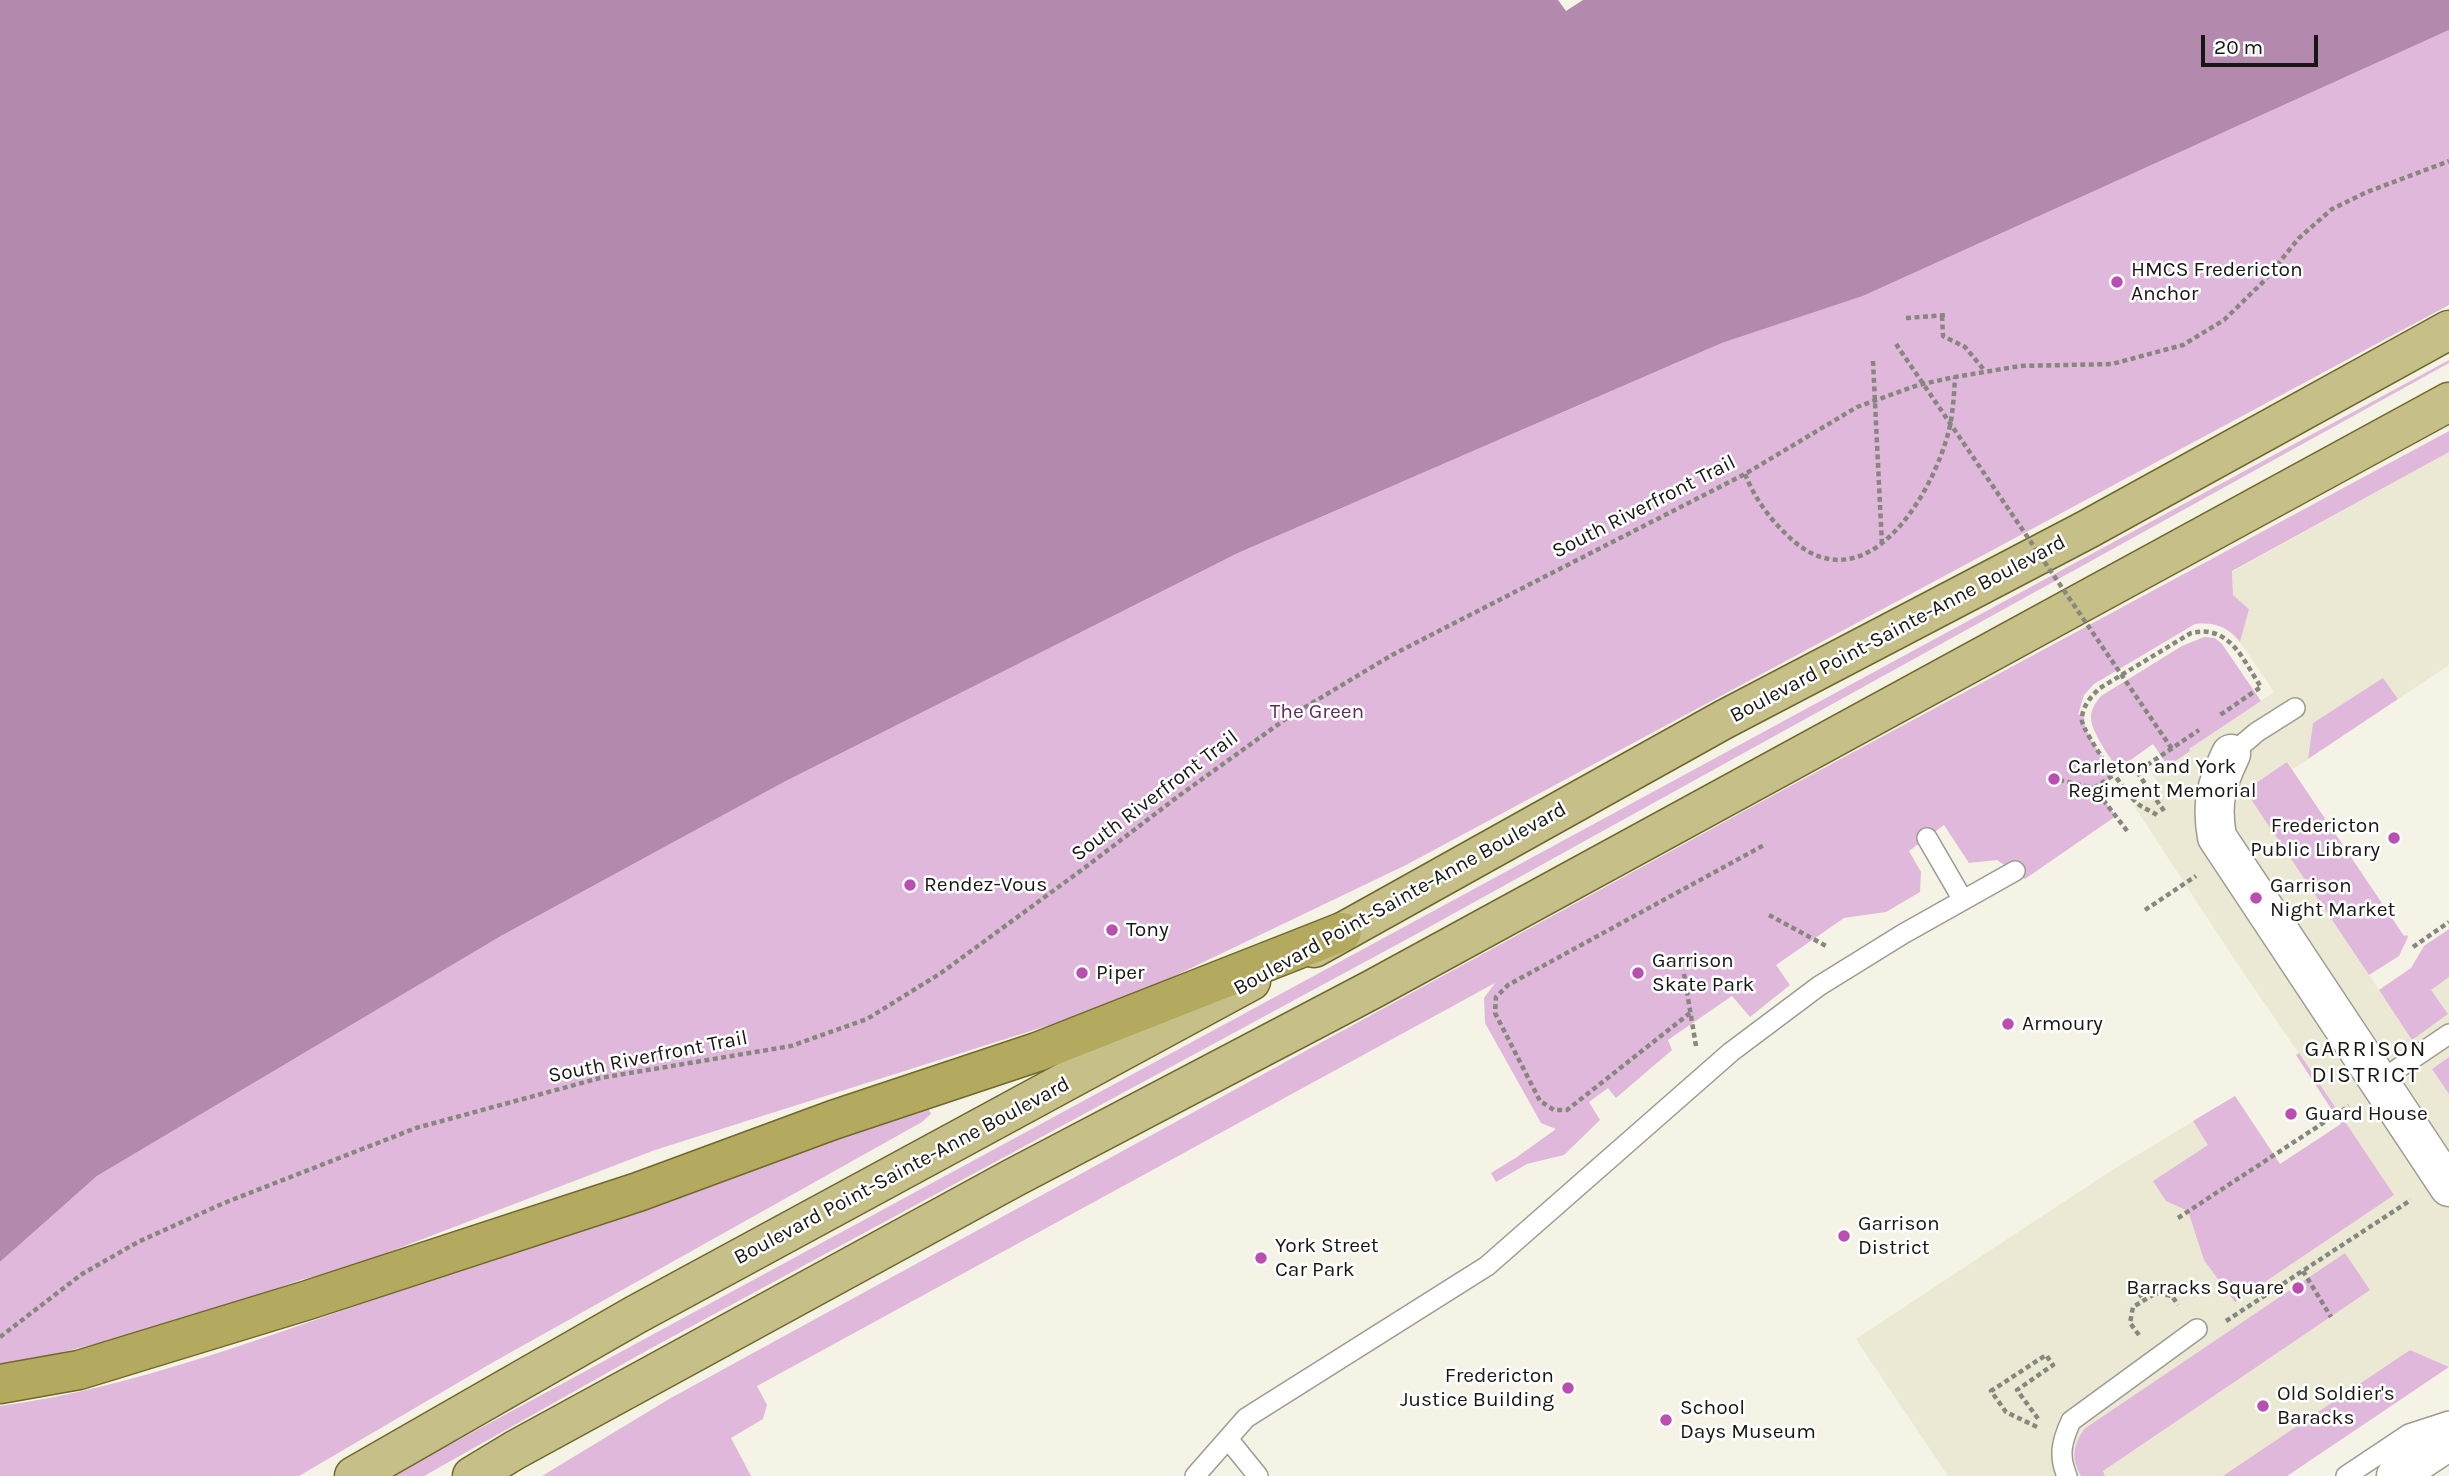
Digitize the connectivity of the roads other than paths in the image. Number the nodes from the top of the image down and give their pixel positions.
1 (2449, 330) edge
2 (2449, 402) edge
3 (2295, 708) dead end
4 (2231, 754) joint
5 (1927, 838) dead end
6 (2015, 871) dead end
7 (1963, 900) junction
8 (1342, 932) junction
9 (2449, 1034) edge
10 (2378, 1082) junction
11 (2449, 1187) edge
12 (2197, 1329) dead end
13 (0, 1384) edge
14 (2449, 1421) edge
15 (1228, 1439) junction
16 (2449, 1441) edge
17 (1199, 1474) edge
18 (354, 1476) edge
19 (472, 1476) edge
20 (1258, 1476) edge
21 (2067, 1476) edge
22 (2346, 1476) edge
23 (2396, 1476) edge

1 - 8 main road, Boulevard Point-Sainte-Anne Boulevard
2 - 19 main road
3 - 4 lane
4 - 10 street
5 - 7 lane
6 - 7 lane
7 - 15 lane
8 - 13 highway
8 - 18 main road, Boulevard Point-Sainte-Anne Boulevard
9 - 10 lane
10 - 11 street
12 - 21 lane
14 - 22 lane
15 - 17 lane
15 - 20 lane
16 - 23 street

